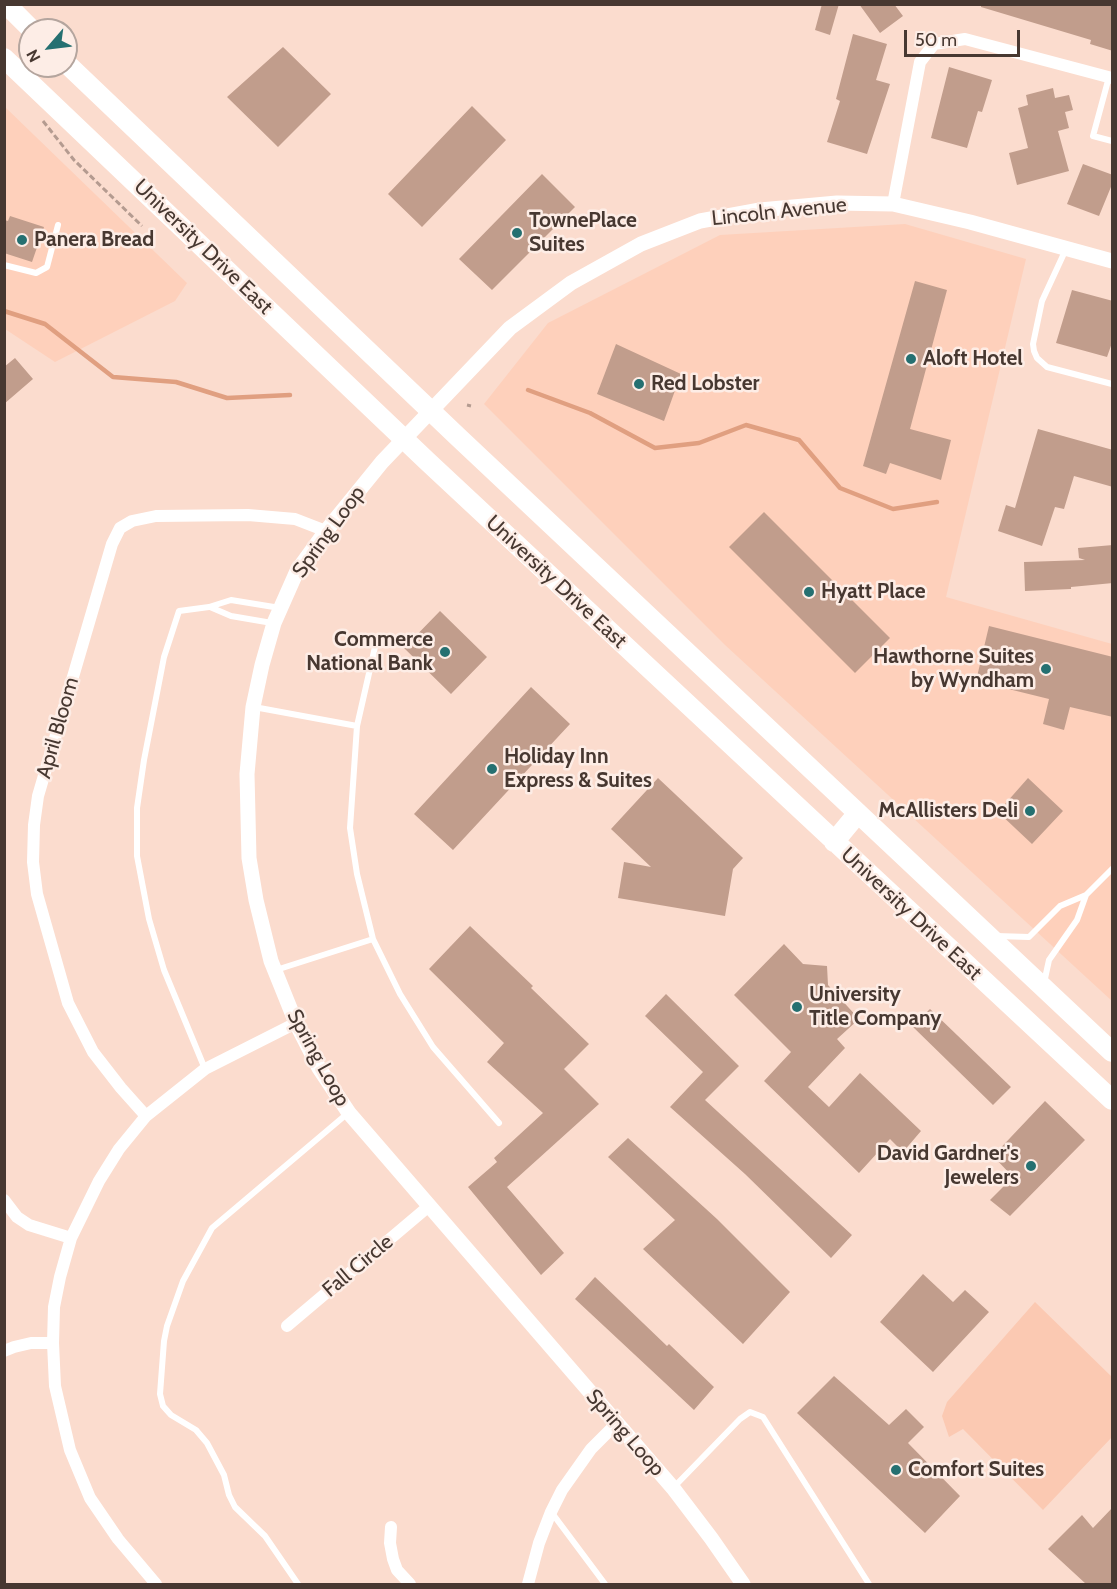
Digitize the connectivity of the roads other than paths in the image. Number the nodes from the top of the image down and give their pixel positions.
1 (6, 4) edge
2 (20, 18) edge
3 (4, 58) edge
4 (78, 74) edge
5 (1111, 77) edge
6 (1113, 141) edge
7 (893, 204) junction
8 (58, 225) dead end
9 (1066, 249) junction
10 (1113, 261) edge
11 (4, 265) edge
12 (1113, 384) edge
13 (430, 411) junction
14 (404, 439) junction
15 (326, 531) junction
16 (209, 607) junction
17 (280, 608) junction
18 (274, 623) junction
19 (375, 647) dead end
20 (253, 707) junction
21 (357, 726) junction
22 (858, 813) junction
23 (834, 842) junction
24 (1113, 869) edge
25 (1086, 895) junction
26 (989, 936) junction
27 (373, 939) junction
28 (275, 970) junction
29 (1044, 987) junction
30 (296, 1023) junction
31 (1113, 1052) edge
32 (205, 1069) junction
33 (1113, 1100) edge
34 (348, 1113) junction
35 (146, 1116) junction
36 (499, 1122) dead end
37 (4, 1200) edge
38 (429, 1206) junction
39 (71, 1238) junction
40 (287, 1326) dead end
41 (53, 1343) junction
42 (4, 1351) edge
43 (617, 1423) junction
44 (673, 1488) junction
45 (551, 1512) junction
46 (391, 1527) dead end
47 (156, 1584) edge
48 (298, 1584) edge
49 (410, 1584) edge
50 (528, 1584) edge
51 (605, 1584) edge
52 (743, 1584) edge
53 (869, 1584) edge

1 - 2 main road
3 - 14 main road, University Drive East
4 - 13 main road, University Drive East
5 - 6 lane
5 - 7 street
7 - 9 street, Lincoln Avenue
7 - 13 street, Lincoln Avenue
8 - 11 lane
9 - 10 street, Lincoln Avenue
9 - 12 lane
13 - 14 street, Lincoln Avenue
13 - 22 main road, University Drive East
14 - 15 street, Spring Loop
14 - 23 main road, University Drive East
15 - 17 street, Spring Loop
15 - 35 street, April Bloom
16 - 17 lane
16 - 18 lane
16 - 32 lane
17 - 18 street, Spring Loop
18 - 20 street, Spring Loop
19 - 21 lane
20 - 21 lane
20 - 28 street, Spring Loop
21 - 27 lane
22 - 23 main road
22 - 26 main road, University Drive East
23 - 33 main road, University Drive East
24 - 25 lane
25 - 26 lane
25 - 29 lane
26 - 29 main road, University Drive East
27 - 28 lane
27 - 36 lane
28 - 30 street, Spring Loop
29 - 31 main road, University Drive East
30 - 32 street
30 - 34 street, Spring Loop
32 - 35 street
34 - 38 street, Spring Loop
34 - 48 lane
35 - 39 street
37 - 39 street
38 - 40 street, Fall Circle
38 - 43 street, Spring Loop
39 - 41 street
41 - 42 street
41 - 47 street
43 - 44 street, Spring Loop
43 - 45 street
44 - 52 street, Spring Loop
44 - 53 lane
45 - 50 street
45 - 51 lane
46 - 49 street

